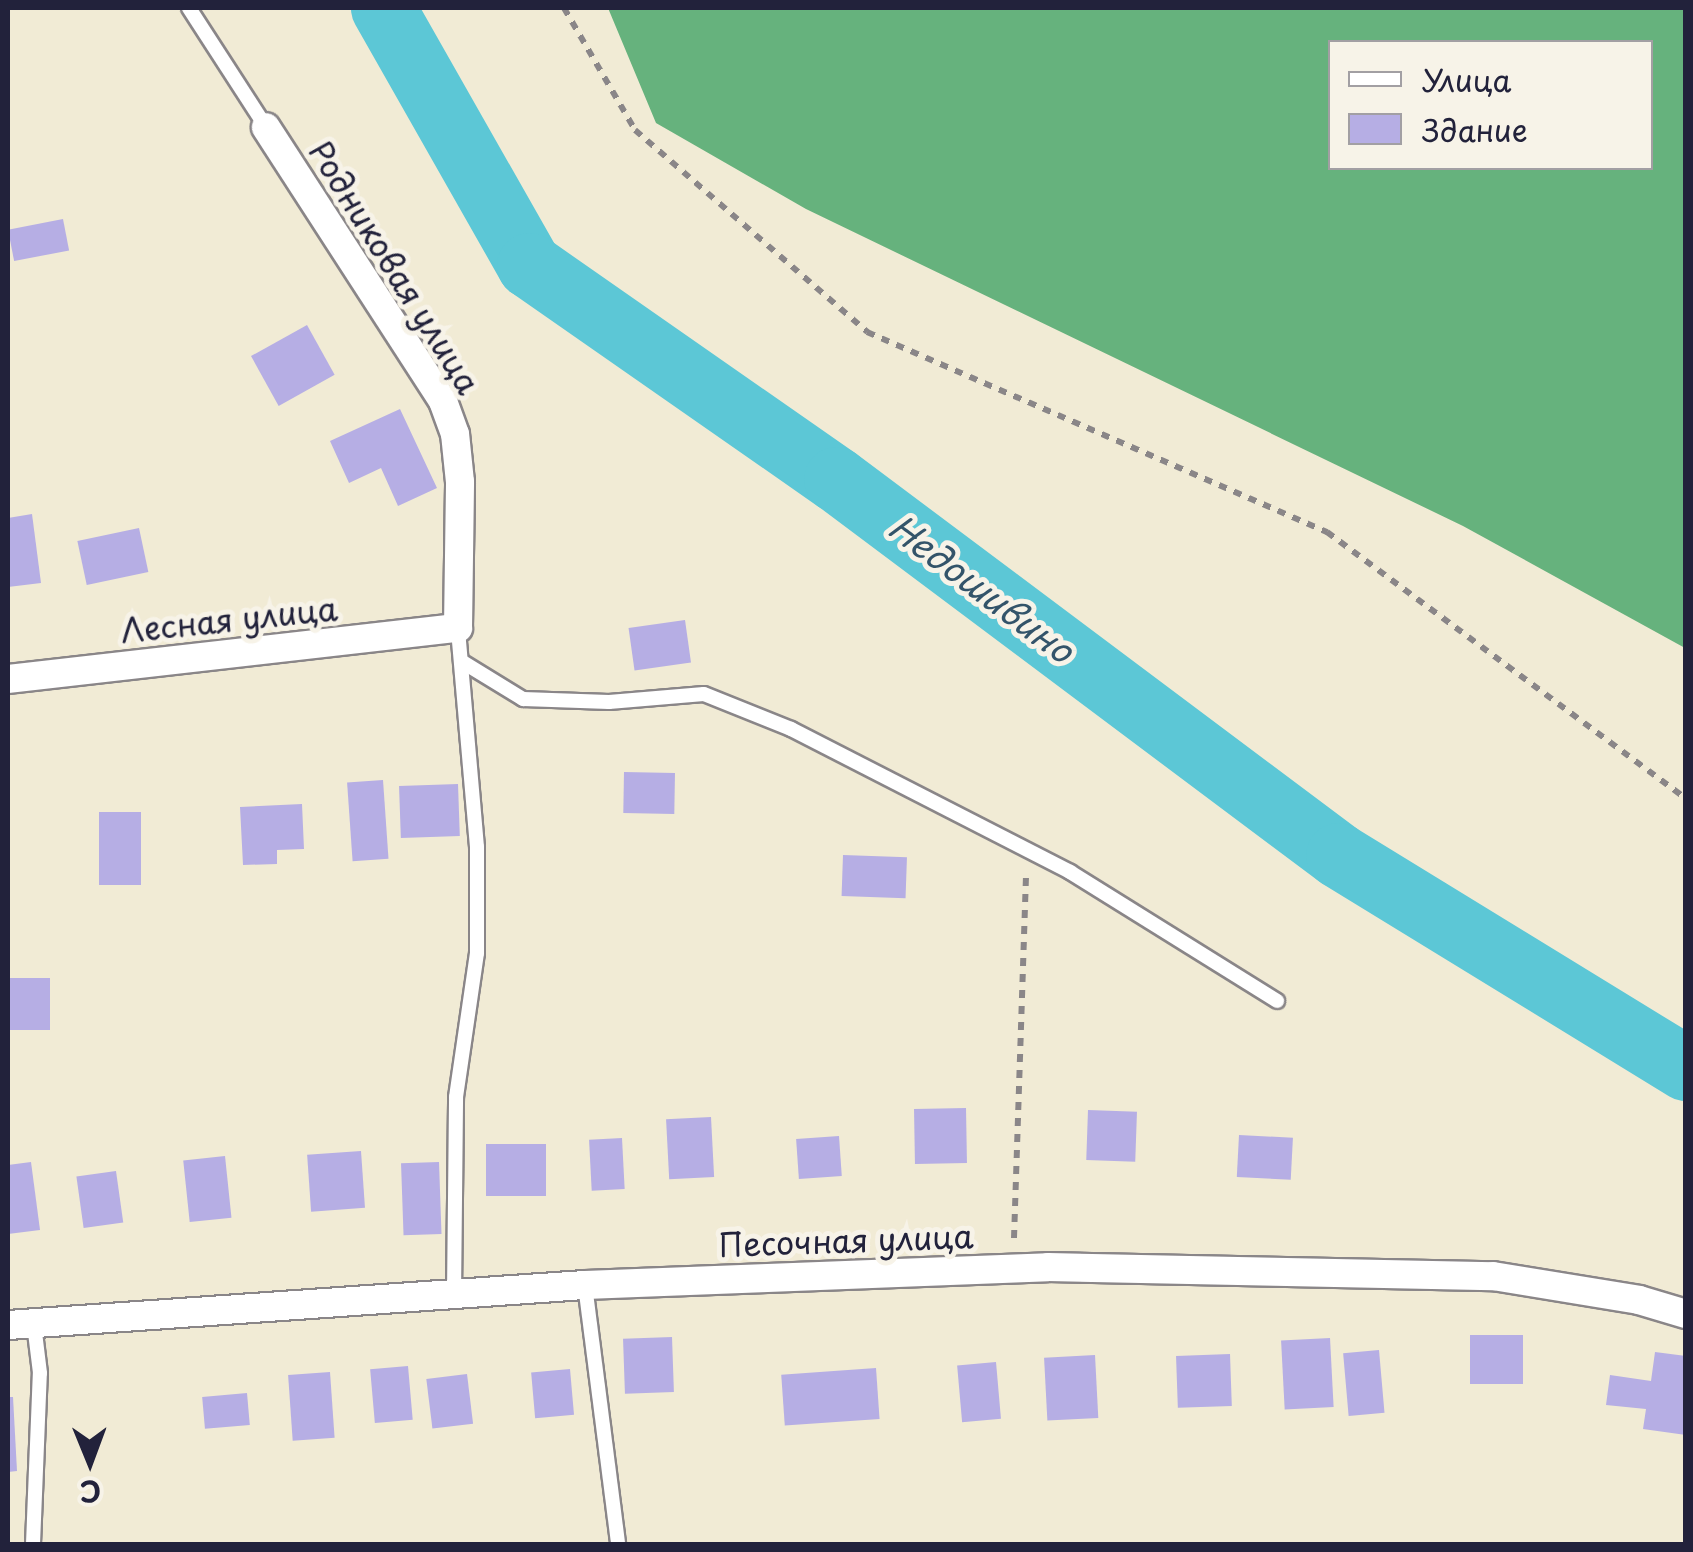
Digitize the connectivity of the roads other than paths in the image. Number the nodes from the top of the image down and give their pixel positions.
1 (189, 8) edge
2 (266, 126) joint
3 (458, 628) junction
4 (461, 661) junction
5 (8, 679) edge
6 (1277, 1000) dead end
7 (586, 1285) junction
8 (454, 1294) junction
9 (1686, 1314) edge
10 (21, 1324) edge
11 (33, 1544) edge
12 (618, 1544) edge

1 - 2 lane
2 - 3 street, Родниковая улица
3 - 4 lane
3 - 5 street, Лесная улица
4 - 6 lane
4 - 8 lane
7 - 8 street, Песочная улица
7 - 9 street, Песочная улица
7 - 12 lane
8 - 10 street, Песочная улица
10 - 11 lane

